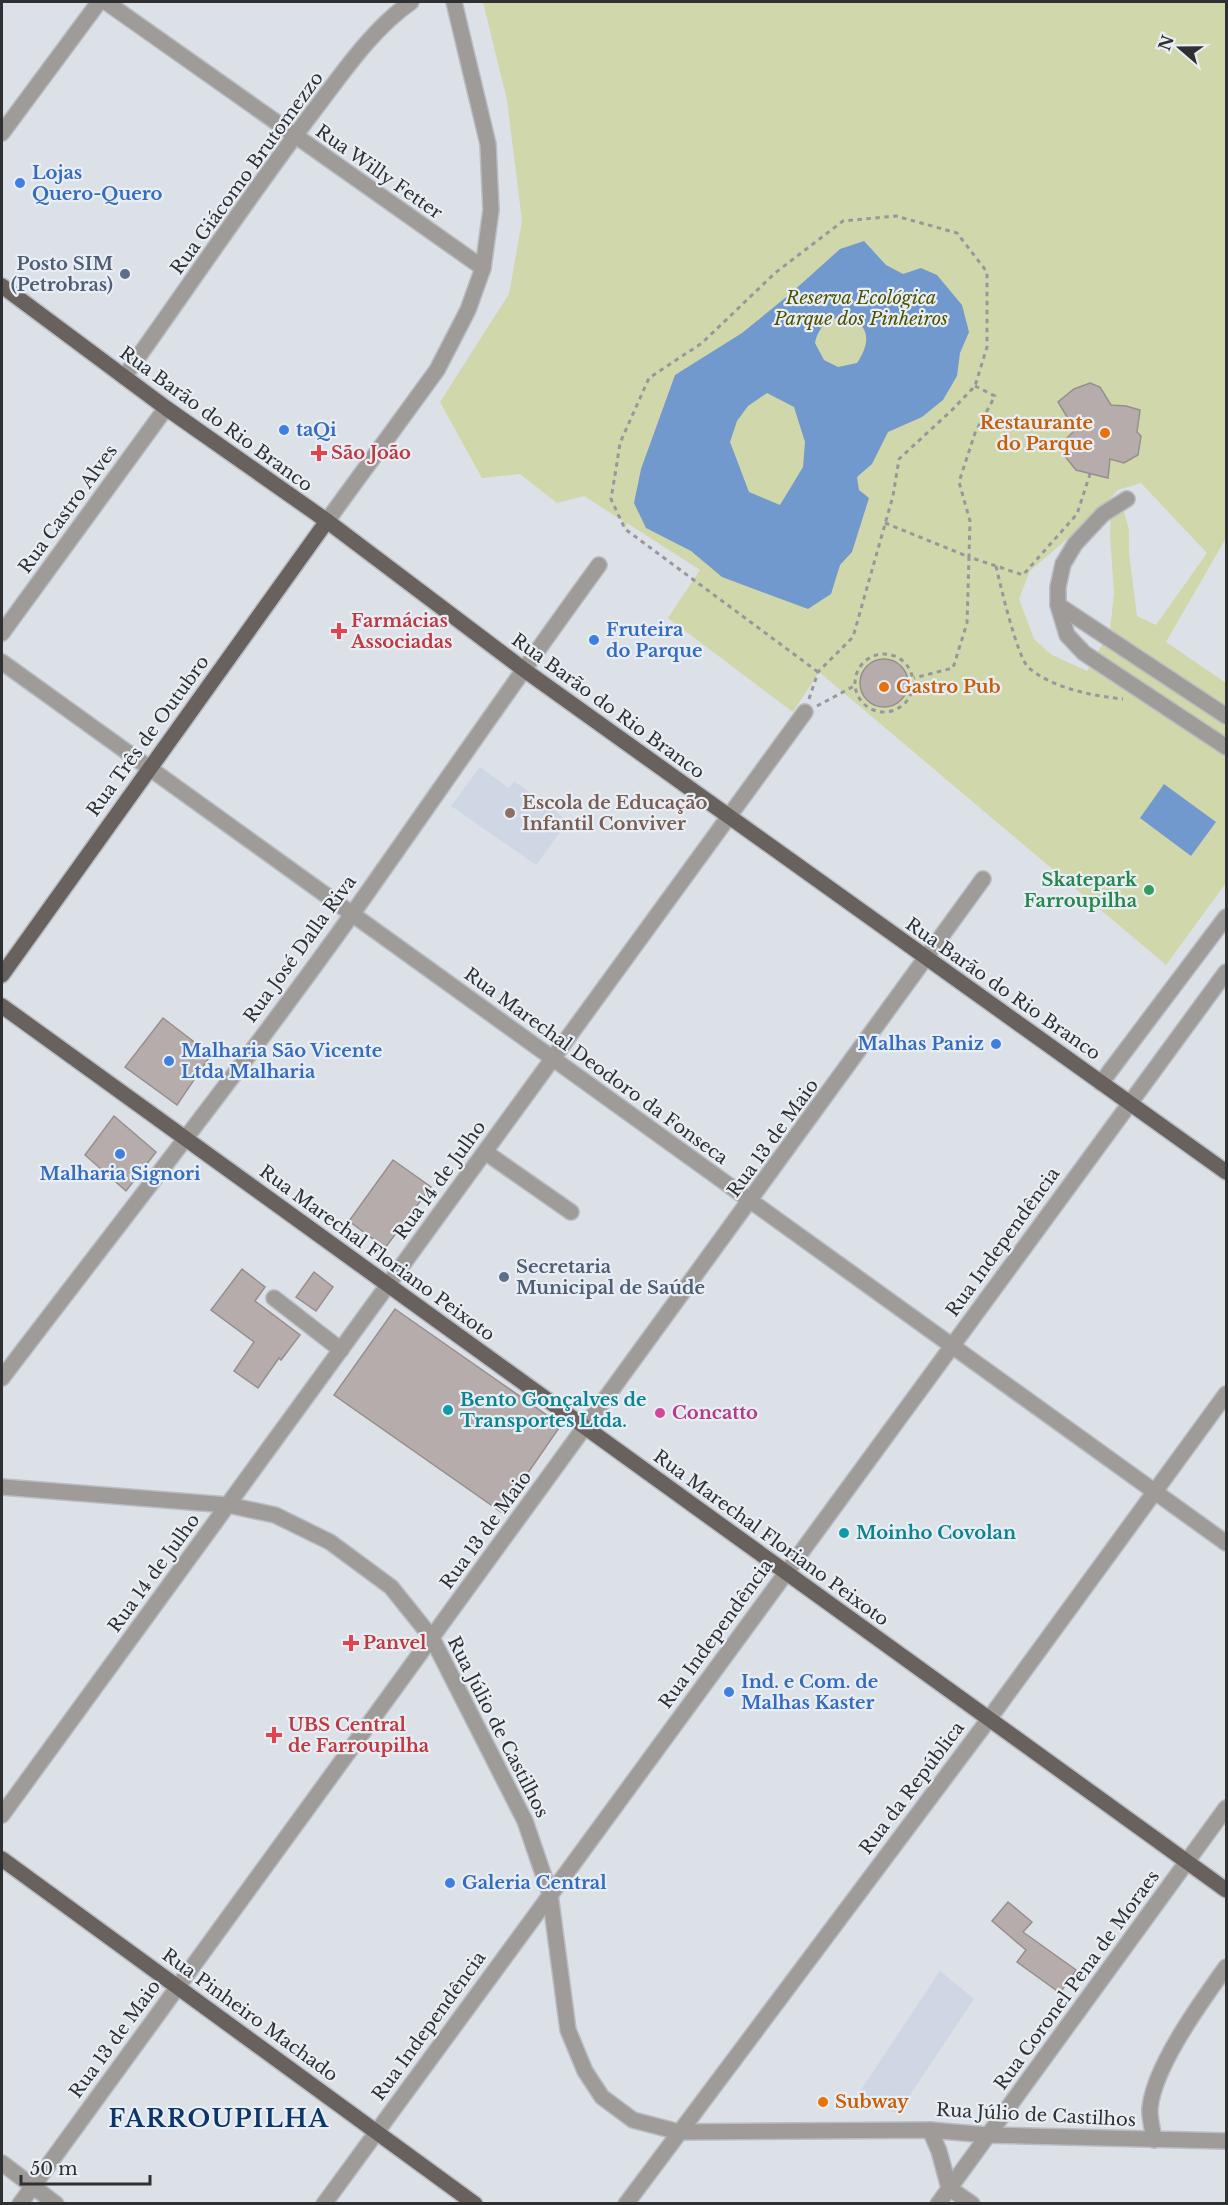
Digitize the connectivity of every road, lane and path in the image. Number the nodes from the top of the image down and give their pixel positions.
1 (99, 2) edge
2 (106, 2) edge
3 (411, 2) edge
4 (454, 2) edge
5 (2, 133) edge
6 (295, 136) junction
7 (483, 268) junction
8 (2, 286) edge
9 (124, 377) junction
10 (975, 386) junction
11 (166, 408) junction
12 (1090, 474) dead end
13 (1127, 499) dead end
14 (327, 522) junction
15 (885, 523) junction
16 (969, 557) junction
17 (599, 566) dead end
18 (996, 566) junction
19 (1058, 605) junction
20 (2, 633) edge
21 (2, 662) edge
22 (523, 669) junction
23 (818, 672) junction
24 (914, 678) junction
25 (856, 685) junction
26 (1124, 699) dead end
27 (805, 712) junction
28 (1227, 716) edge
29 (1227, 747) edge
30 (149, 768) junction
31 (728, 818) junction
32 (983, 879) dead end
33 (352, 914) junction
34 (1227, 917) edge
35 (927, 959) junction
36 (1227, 972) edge
37 (2, 975) edge
38 (2, 1006) edge
39 (553, 1059) junction
40 (1101, 1083) junction
41 (1129, 1103) junction
42 (185, 1138) junction
43 (485, 1152) junction
44 (1227, 1172) edge
45 (751, 1201) junction
46 (571, 1212) dead end
47 (388, 1285) junction
48 (274, 1298) dead end
49 (952, 1346) junction
50 (341, 1350) junction
51 (2, 1378) edge
52 (1227, 1394) edge
53 (586, 1428) junction
54 (2, 1487) edge
55 (1155, 1492) junction
56 (228, 1504) junction
57 (1227, 1544) edge
58 (786, 1572) junction
59 (432, 1638) junction
60 (989, 1719) junction
61 (1227, 1808) edge
62 (2, 1815) edge
63 (2, 1859) edge
64 (1187, 1862) junction
65 (1227, 1890) edge
66 (550, 1894) junction
67 (1227, 1967) edge
68 (178, 1987) junction
69 (930, 2130) junction
70 (376, 2132) junction
71 (679, 2132) junction
72 (988, 2135) junction
73 (1154, 2140) junction
74 (1227, 2141) edge
75 (2, 2163) edge
76 (32, 2186) junction
77 (949, 2188) junction
78 (20, 2204) edge
79 (56, 2204) edge
80 (324, 2204) edge
81 (476, 2204) edge
82 (626, 2204) edge
83 (938, 2204) edge
84 (972, 2204) edge

1 - 5 street
2 - 6 street, Rua Willy Fetter
3 - 6 street, Rua Giácomo Brutomezzo
4 - 7 street
6 - 7 street, Rua Willy Fetter
6 - 9 street, Rua Giácomo Brutomezzo
7 - 14 street
8 - 9 main road, Rua Barão do Rio Branco
9 - 11 main road, Rua Barão do Rio Branco
10 - 15 path
10 - 16 path
10 - 23 path
11 - 14 main road, Rua Barão do Rio Branco
11 - 20 street, Rua Castro Alves
12 - 18 path
13 - 19 street
14 - 22 main road, Rua Barão do Rio Branco
14 - 30 main road, Rua Três de Outubro
15 - 16 path
15 - 23 path
16 - 18 path
16 - 24 path
17 - 22 street, Rua José Dalla Riva
18 - 26 path
19 - 28 street
19 - 29 street
21 - 30 street, Rua Marechal Deodoro da Fonseca
22 - 31 main road, Rua Barão do Rio Branco
22 - 33 street, Rua José Dalla Riva
23 - 27 path
24 - 25 path
24 - 25 path
25 - 27 path
27 - 31 street, Rua 14 de Julho
30 - 33 street, Rua Marechal Deodoro da Fonseca
30 - 37 main road, Rua Três de Outubro
31 - 35 main road, Rua Barão do Rio Branco
31 - 39 street, Rua 14 de Julho
32 - 35 street, Rua 13 de Maio
33 - 39 street, Rua Marechal Deodoro da Fonseca
33 - 42 street, Rua José Dalla Riva
34 - 40 street
35 - 40 main road, Rua Barão do Rio Branco
35 - 45 street, Rua 13 de Maio
36 - 41 street, Rua Independência
38 - 42 main road, Rua Marechal Floriano Peixoto
39 - 43 street, Rua 14 de Julho
39 - 45 street, Rua Marechal Deodoro da Fonseca
40 - 41 main road, Rua Barão do Rio Branco
41 - 44 main road, Rua Barão do Rio Branco
41 - 49 street, Rua Independência
42 - 47 main road, Rua Marechal Floriano Peixoto
42 - 51 street, Rua José Dalla Riva
43 - 46 street
43 - 47 street, Rua 14 de Julho
45 - 49 street, Rua Marechal Deodoro da Fonseca
45 - 53 street, Rua 13 de Maio
47 - 50 street, Rua 14 de Julho
47 - 53 main road, Rua Marechal Floriano Peixoto
48 - 50 street
49 - 55 street, Rua Marechal Deodoro da Fonseca
49 - 58 street, Rua Independência
50 - 56 street, Rua 14 de Julho
52 - 55 street, Rua da República
53 - 58 main road, Rua Marechal Floriano Peixoto
53 - 59 street, Rua 13 de Maio
54 - 56 street, Rua Júlio de Castilhos
55 - 57 street, Rua Marechal Deodoro da Fonseca
55 - 60 street, Rua da República
56 - 59 street, Rua Júlio de Castilhos
56 - 62 street, Rua 14 de Julho
58 - 60 main road, Rua Marechal Floriano Peixoto
58 - 66 street, Rua Independência
59 - 66 street, Rua Júlio de Castilhos
59 - 68 street, Rua 13 de Maio
60 - 64 main road, Rua Marechal Floriano Peixoto
60 - 71 street, Rua da República
61 - 64 street, Rua Coronel Pena de Moraes
63 - 68 main road, Rua Pinheiro Machado
64 - 65 main road, Rua Marechal Floriano Peixoto
64 - 72 street, Rua Coronel Pena de Moraes
66 - 70 street, Rua Independência
66 - 71 street, Rua Júlio de Castilhos
67 - 73 street
68 - 70 main road, Rua Pinheiro Machado
68 - 76 street, Rua 13 de Maio
69 - 71 street, Rua Júlio de Castilhos
69 - 72 street, Rua Júlio de Castilhos
69 - 77 street
70 - 80 street, Rua Independência
70 - 81 main road, Rua Pinheiro Machado
71 - 82 street, Rua da República
72 - 73 street, Rua Júlio de Castilhos
72 - 77 street, Rua Coronel Pena de Moraes
73 - 74 street, Rua Júlio de Castilhos
75 - 76 street
76 - 78 street, Rua 13 de Maio
76 - 79 street
77 - 83 street, Rua Coronel Pena de Moraes
77 - 84 street

